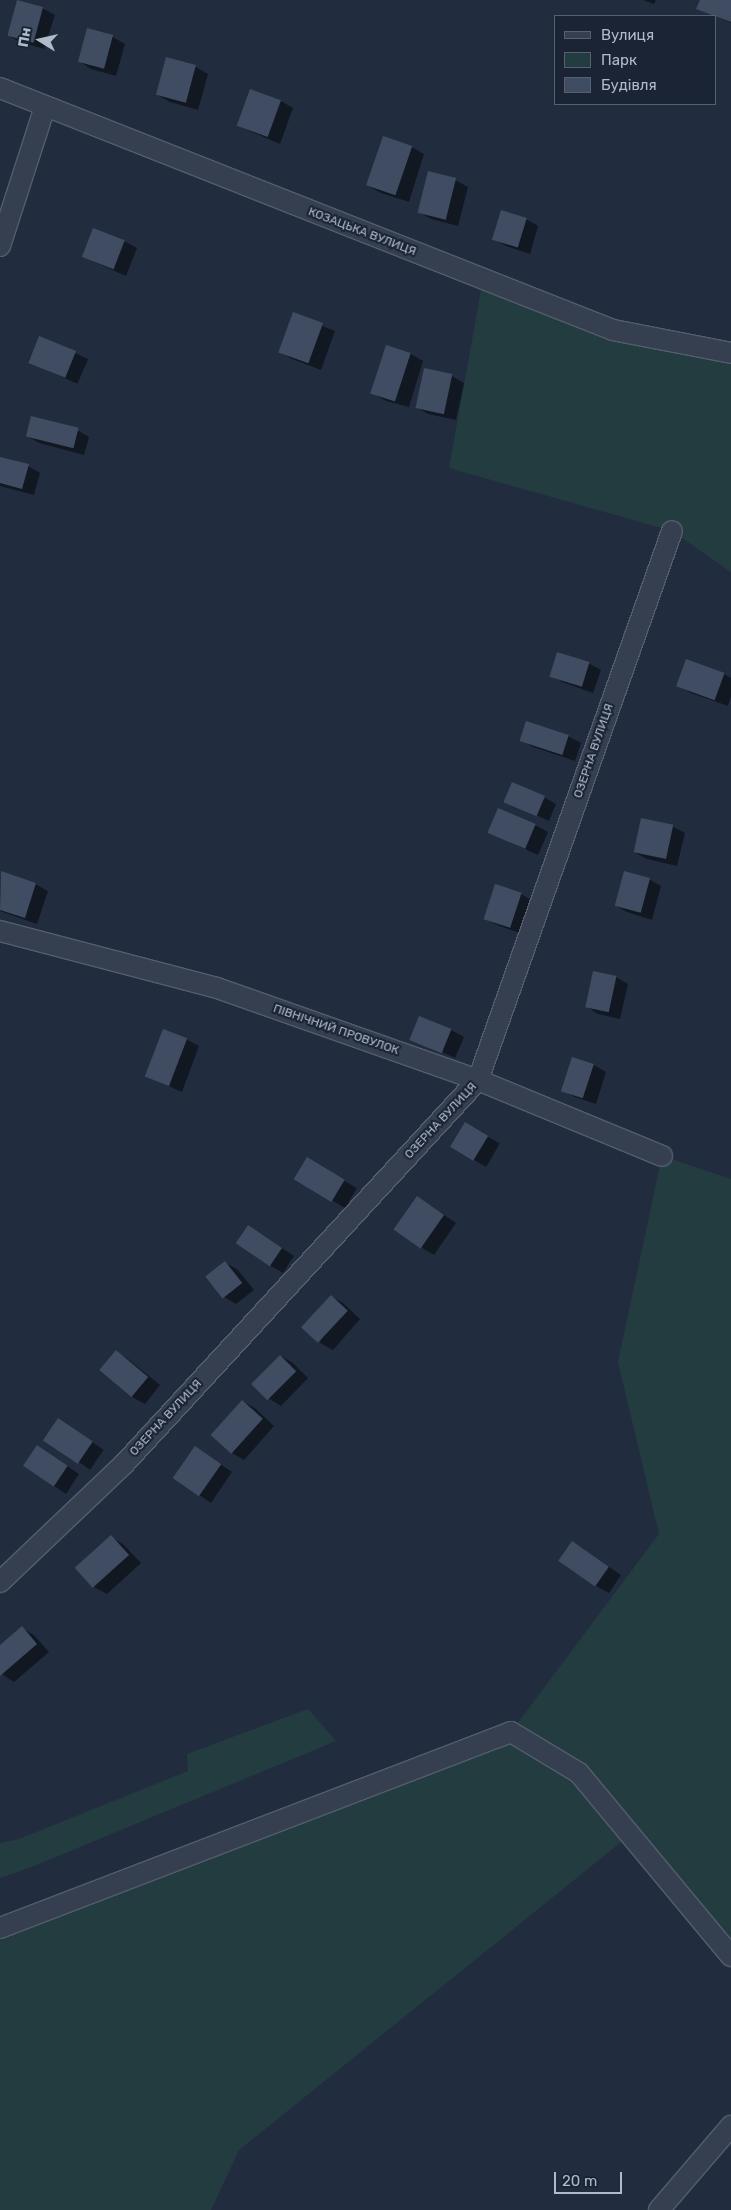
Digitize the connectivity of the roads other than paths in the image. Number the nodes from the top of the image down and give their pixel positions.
1 (0, 88) edge
2 (45, 107) junction
3 (0, 246) edge
4 (731, 353) edge
5 (672, 531) dead end
6 (0, 932) edge
7 (478, 1080) junction
8 (662, 1156) dead end
9 (0, 1582) edge
10 (0, 1928) edge
11 (731, 1956) edge
12 (731, 2126) edge
13 (659, 2210) edge

1 - 2 street, КОЗАЦЬКА ВУЛИЦЯ
2 - 3 street
2 - 4 street, КОЗАЦЬКА ВУЛИЦЯ
5 - 7 street, ОЗЕРНА ВУЛИЦЯ
6 - 7 street, ПІВНІЧНИЙ ПРОВУЛОК
7 - 8 street, ПІВНІЧНИЙ ПРОВУЛОК
7 - 9 street, ОЗЕРНА ВУЛИЦЯ
10 - 11 street
12 - 13 street

